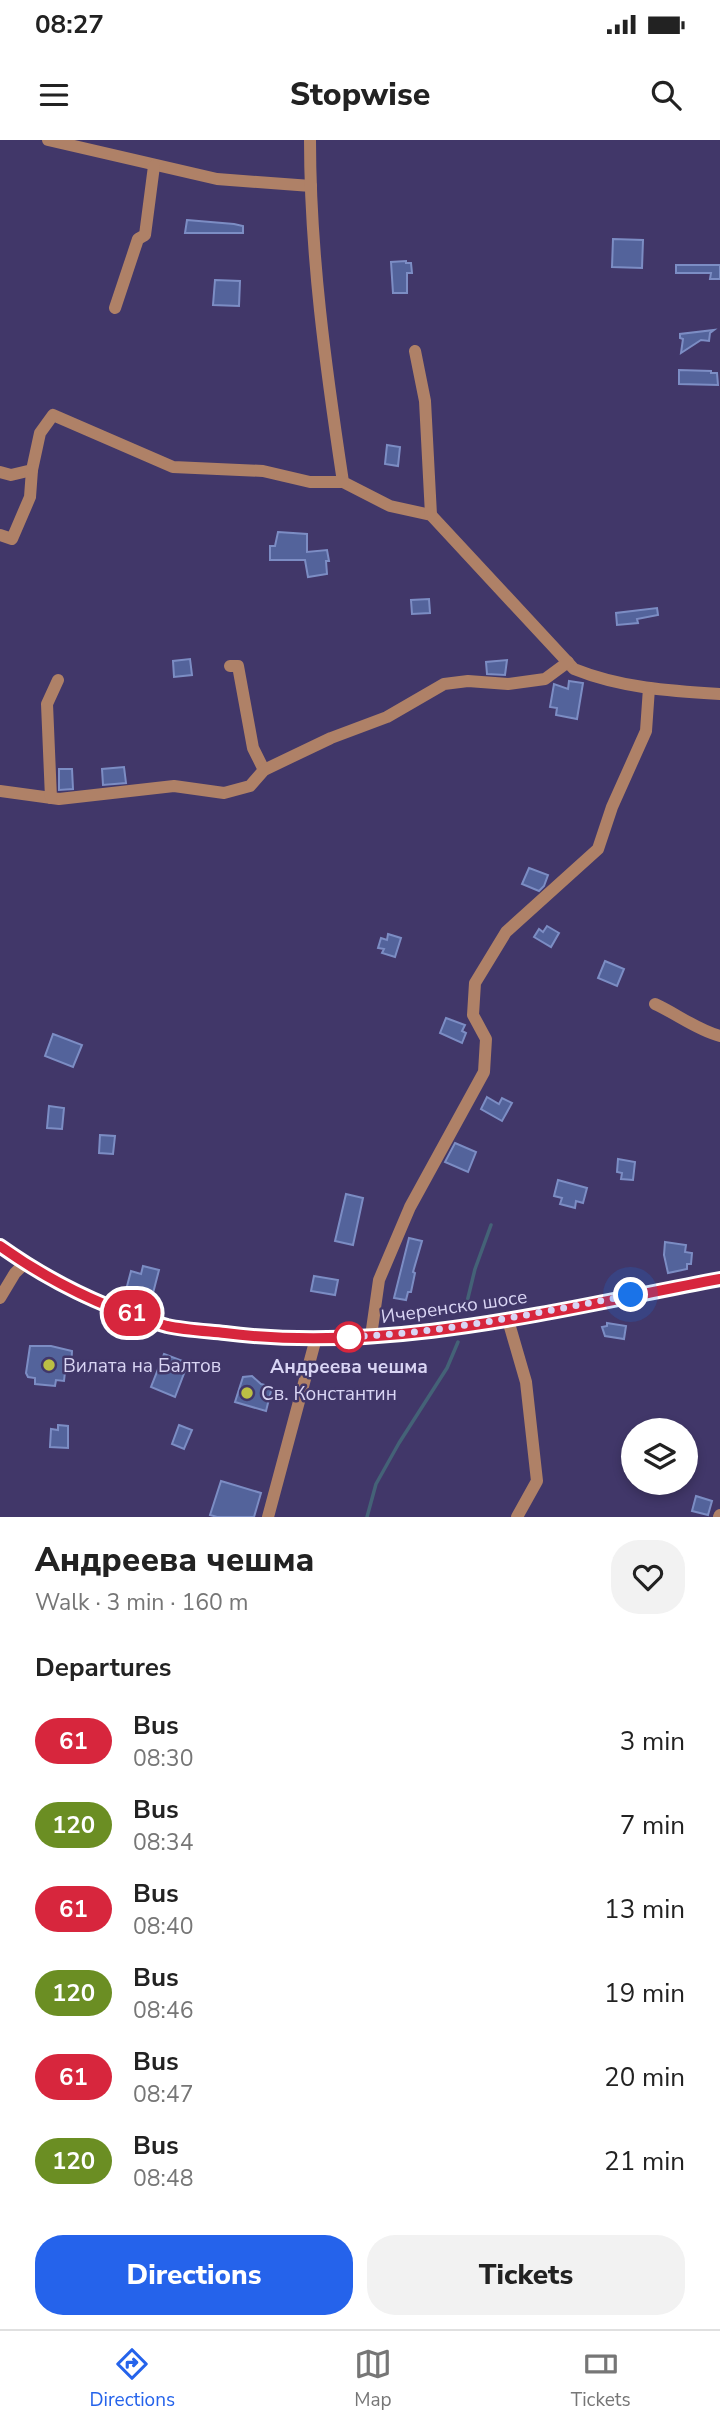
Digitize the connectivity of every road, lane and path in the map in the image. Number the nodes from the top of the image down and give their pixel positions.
1 (48, 140) edge
2 (310, 140) edge
3 (154, 166) junction
4 (311, 186) junction
5 (114, 308) dead end
6 (415, 351) dead end
7 (32, 470) junction
8 (0, 472) edge
9 (343, 482) junction
10 (431, 515) junction
11 (0, 535) edge
12 (568, 662) junction
13 (230, 666) dead end
14 (58, 680) dead end
15 (649, 688) junction
16 (720, 694) edge
17 (264, 770) junction
18 (0, 792) edge
19 (51, 798) junction
20 (655, 1004) dead end
21 (720, 1036) edge
22 (0, 1246) edge
23 (25, 1263) junction
24 (720, 1279) edge
25 (0, 1298) edge
26 (508, 1320) junction
27 (371, 1336) junction
28 (316, 1338) junction
29 (268, 1517) edge
30 (517, 1517) edge

1 - 3 street
2 - 4 street
3 - 4 street
3 - 5 street
4 - 9 street
6 - 10 street
7 - 8 street
7 - 9 street
7 - 11 street
9 - 10 street
10 - 12 street
12 - 15 street
12 - 17 street
13 - 17 street
14 - 19 street
15 - 16 street
15 - 27 street
17 - 19 street
18 - 19 street
20 - 21 street
22 - 23 street, Ичеренско шосе
23 - 25 street
23 - 28 street, Ичеренско шосе
24 - 26 street, Ичеренско шосе
26 - 27 street, Ичеренско шосе
26 - 30 street
27 - 28 street, Ичеренско шосе
28 - 29 street

